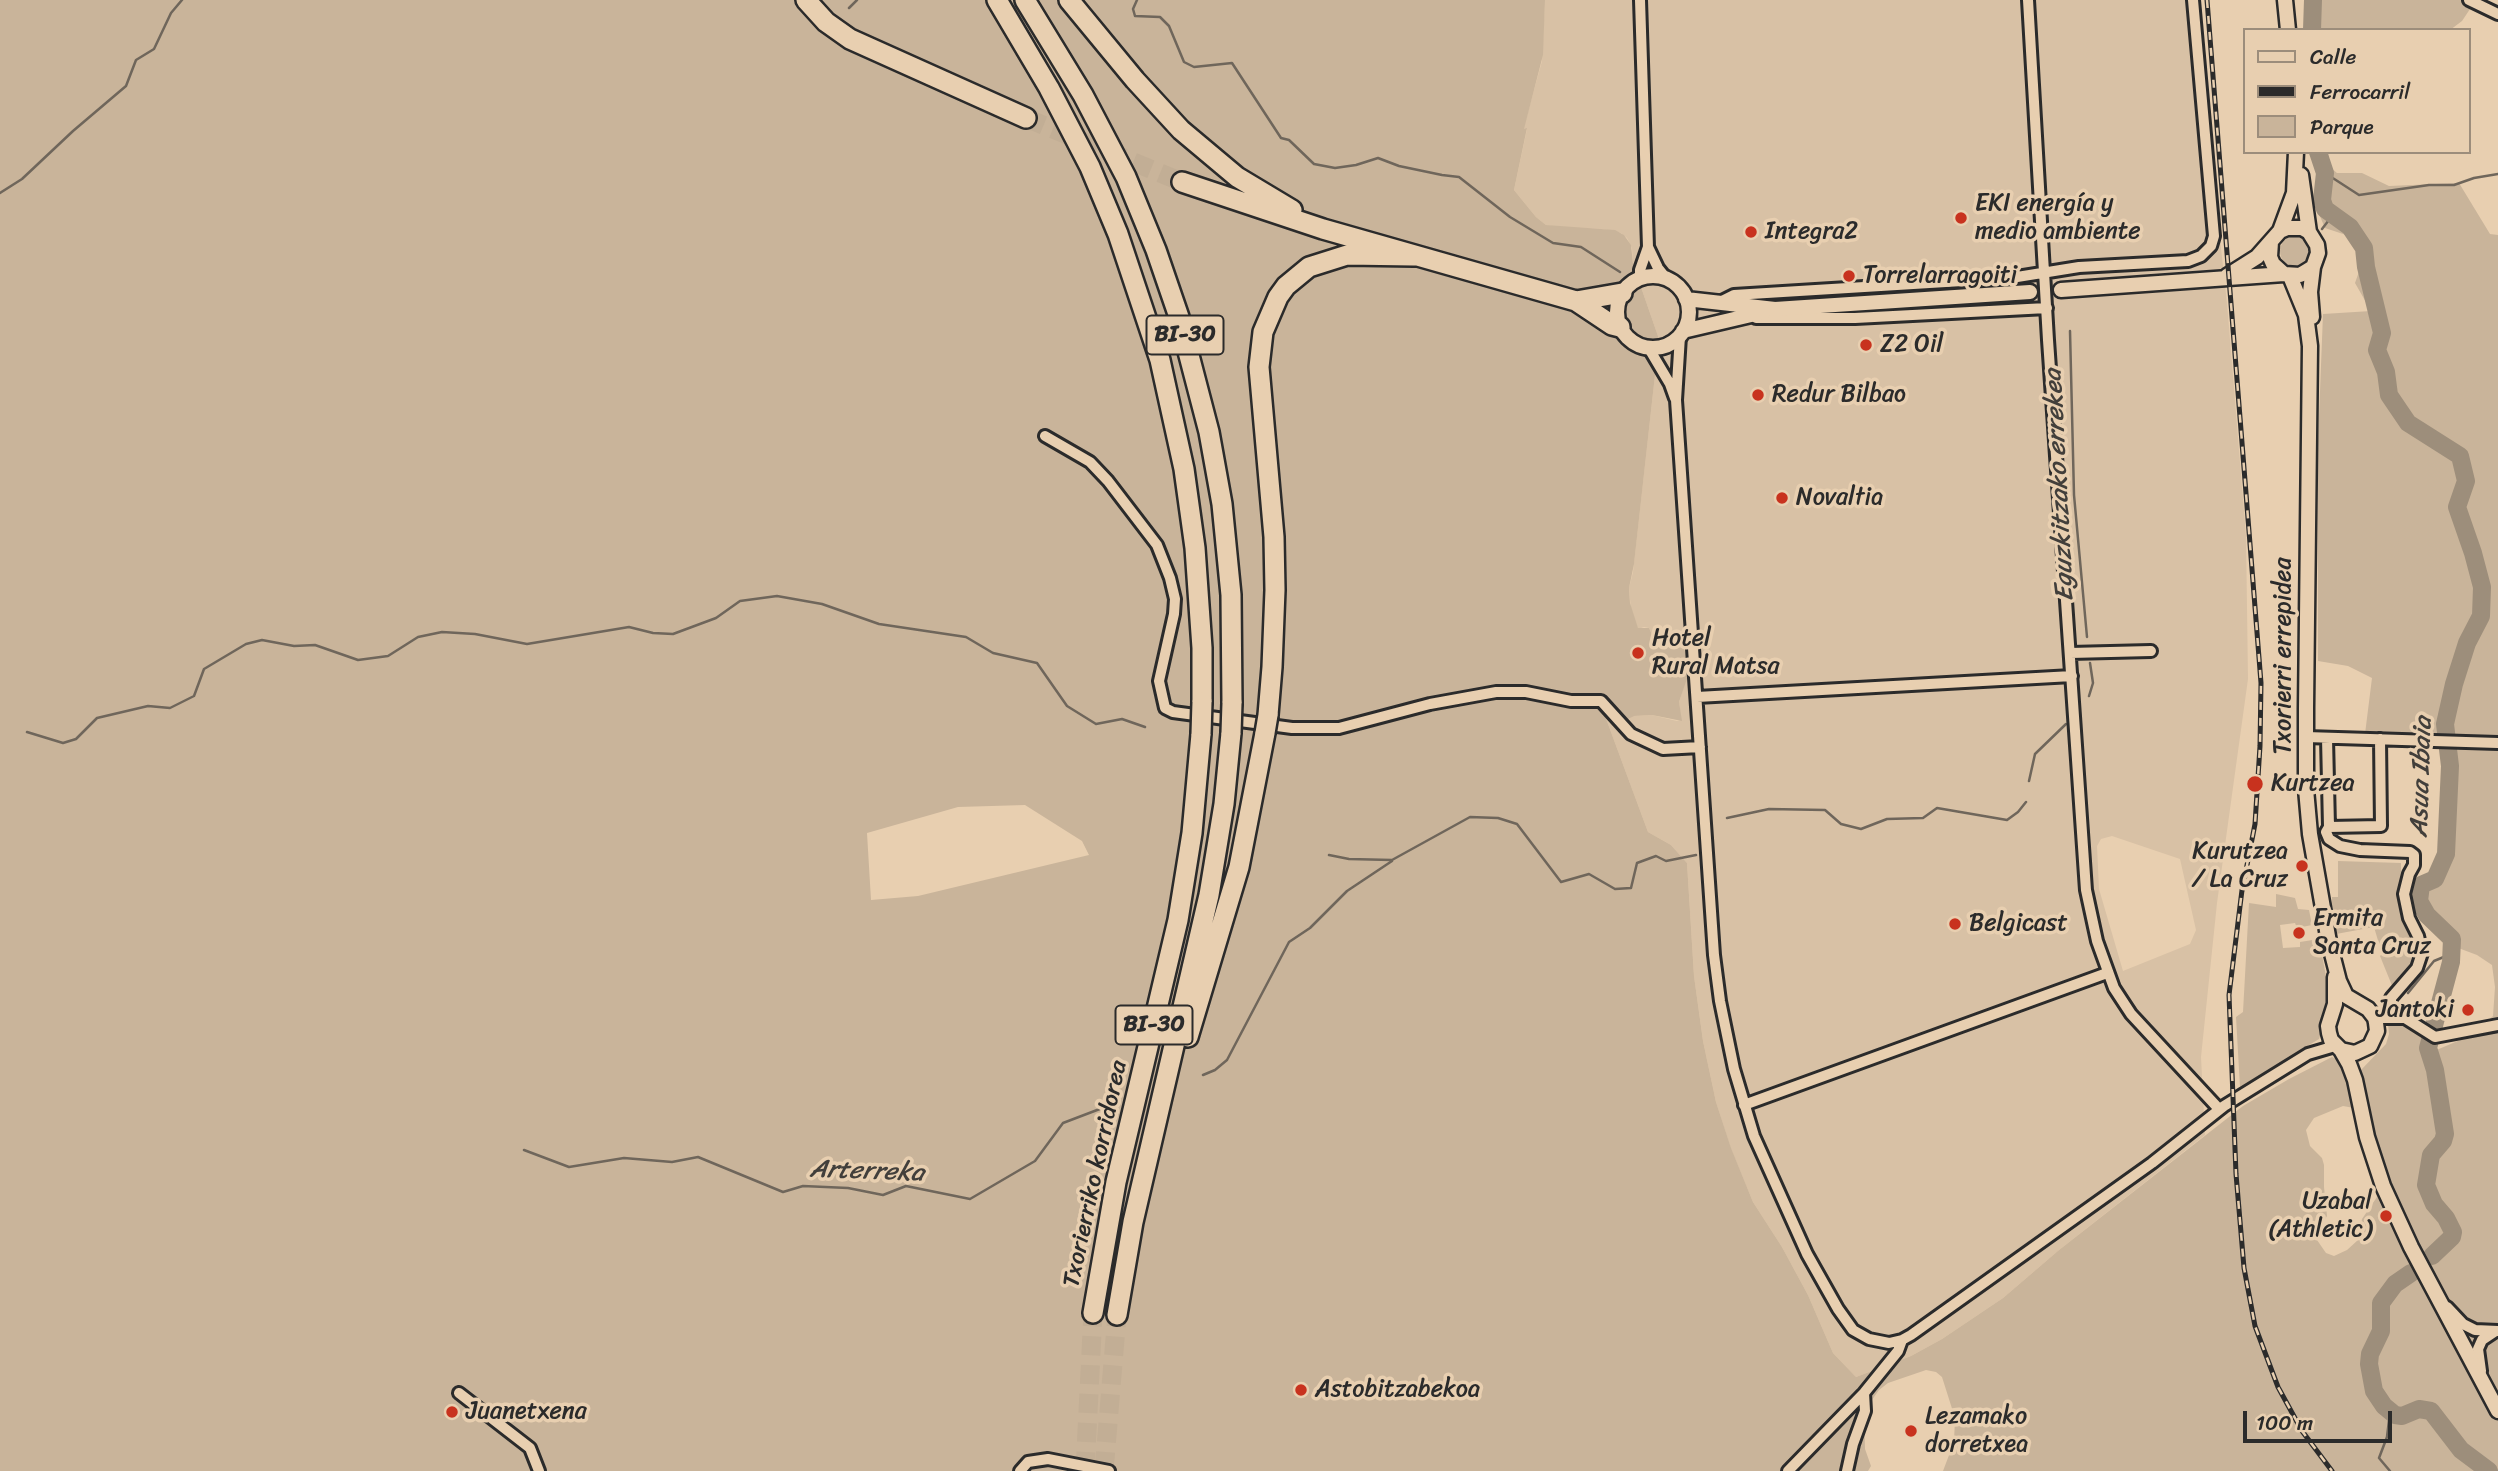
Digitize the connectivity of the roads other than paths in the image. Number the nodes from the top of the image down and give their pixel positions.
1 (806, 0) edge
2 (989, 0) edge
3 (997, 0) edge
4 (1025, 0) edge
5 (1069, 0) edge
6 (1640, 0) edge
7 (2028, 0) edge
8 (2193, 0) edge
9 (2286, 0) edge
10 (2469, 0) edge
11 (2498, 14) edge
12 (2288, 28) edge
13 (1026, 49) junction
14 (1026, 118) tunnel mouth
15 (2297, 154) edge
16 (2297, 154) edge
17 (1182, 182) tunnel mouth
18 (1323, 229) junction
19 (2309, 232) junction
20 (2276, 237) junction
21 (1648, 247) junction
22 (1414, 256) junction
23 (2313, 267) junction
24 (2044, 272) junction
25 (2287, 275) junction
26 (1640, 278) junction
27 (1666, 278) junction
28 (2221, 279) junction
29 (2061, 290) dead end
30 (2030, 292) dead end
31 (1622, 293) junction
32 (1686, 299) junction
33 (1576, 301) junction
34 (1720, 302) junction
35 (2047, 308) junction
36 (1775, 309) junction
37 (1735, 318) junction
38 (1620, 327) junction
39 (1681, 334) junction
40 (2310, 346) junction
41 (1648, 348) junction
42 (1676, 400) junction
43 (1045, 436) dead end
44 (2151, 651) dead end
45 (2070, 653) junction
46 (2072, 676) junction
47 (1698, 697) junction
48 (2306, 737) junction
49 (2327, 738) junction
50 (2380, 739) junction
51 (2498, 743) edge
52 (1700, 747) junction
53 (2329, 827) junction
54 (2334, 963) junction
55 (2107, 972) junction
56 (2361, 1005) junction
57 (2333, 1013) junction
58 (2391, 1017) junction
59 (2375, 1018) junction
60 (2498, 1026) edge
61 (2335, 1043) junction
62 (2363, 1051) junction
63 (2358, 1096) junction
64 (1744, 1105) junction
65 (2219, 1110) junction
66 (1133, 1223) junction
67 (2434, 1291) junction
68 (1093, 1313) tunnel mouth
69 (1117, 1315) tunnel mouth
70 (2497, 1331) edge
71 (2481, 1336) junction
72 (1902, 1340) junction
73 (2462, 1343) junction
74 (2486, 1388) junction
75 (458, 1393) dead end
76 (1864, 1393) junction
77 (2498, 1411) edge
78 (539, 1471) edge
79 (1020, 1471) edge
80 (1109, 1471) edge
81 (1788, 1471) edge
82 (1847, 1471) edge

1 - 14 highway
2 - 13 highway
3 - 13 highway, Txorierriko korridorea / BI-30
4 - 66 highway, Txorierriko korridorea / BI-30, bridge
5 - 18 highway
6 - 21 street
7 - 24 street
8 - 24 street
9 - 12 street
10 - 11 street
13 - 68 highway, Txorierriko korridorea / BI-30, bridge
15 - 19 street, Txorierri errepidea
16 - 20 street, Txorierri errepidea
17 - 18 highway
18 - 22 highway
19 - 20 street
19 - 23 street, Txorierri errepidea
20 - 25 street, Txorierri errepidea
20 - 28 street
21 - 26 street
21 - 27 street
22 - 33 highway
22 - 66 highway
23 - 25 street
23 - 40 street, Txorierri errepidea
24 - 34 street
24 - 35 street
25 - 28 street
25 - 40 street, Txorierri errepidea
26 - 27 street
26 - 31 street
27 - 32 street
28 - 29 street
30 - 36 street
31 - 33 highway
31 - 38 street
32 - 34 street
32 - 39 street
33 - 38 highway
34 - 36 street
35 - 37 street
35 - 45 street
36 - 37 street
37 - 39 street
38 - 41 street
39 - 41 street
39 - 42 street
40 - 48 street, Txorierri errepidea
41 - 42 street
42 - 47 street
43 - 52 street
44 - 45 street
45 - 46 street
46 - 47 street
46 - 55 street
47 - 52 street
48 - 49 street
48 - 54 street, Txorierri errepidea
49 - 50 street
49 - 53 street
50 - 51 street
50 - 53 street
52 - 64 street
53 - 58 street
54 - 56 street, Txorierri errepidea
54 - 57 street, Txorierri errepidea
55 - 64 street
55 - 65 street
56 - 57 street
56 - 59 street, Txorierri errepidea
57 - 61 street, Txorierri errepidea
58 - 59 street
58 - 60 street
59 - 62 street
61 - 62 street
61 - 63 street
61 - 65 street
62 - 63 street
63 - 67 street
64 - 72 street
65 - 72 street
66 - 69 highway, Txorierriko korridorea / BI-30
67 - 71 street
67 - 73 street
70 - 71 street
71 - 73 street
71 - 74 street
72 - 76 street
73 - 74 street
74 - 77 street
75 - 78 street
76 - 81 street
76 - 82 street
79 - 80 street

